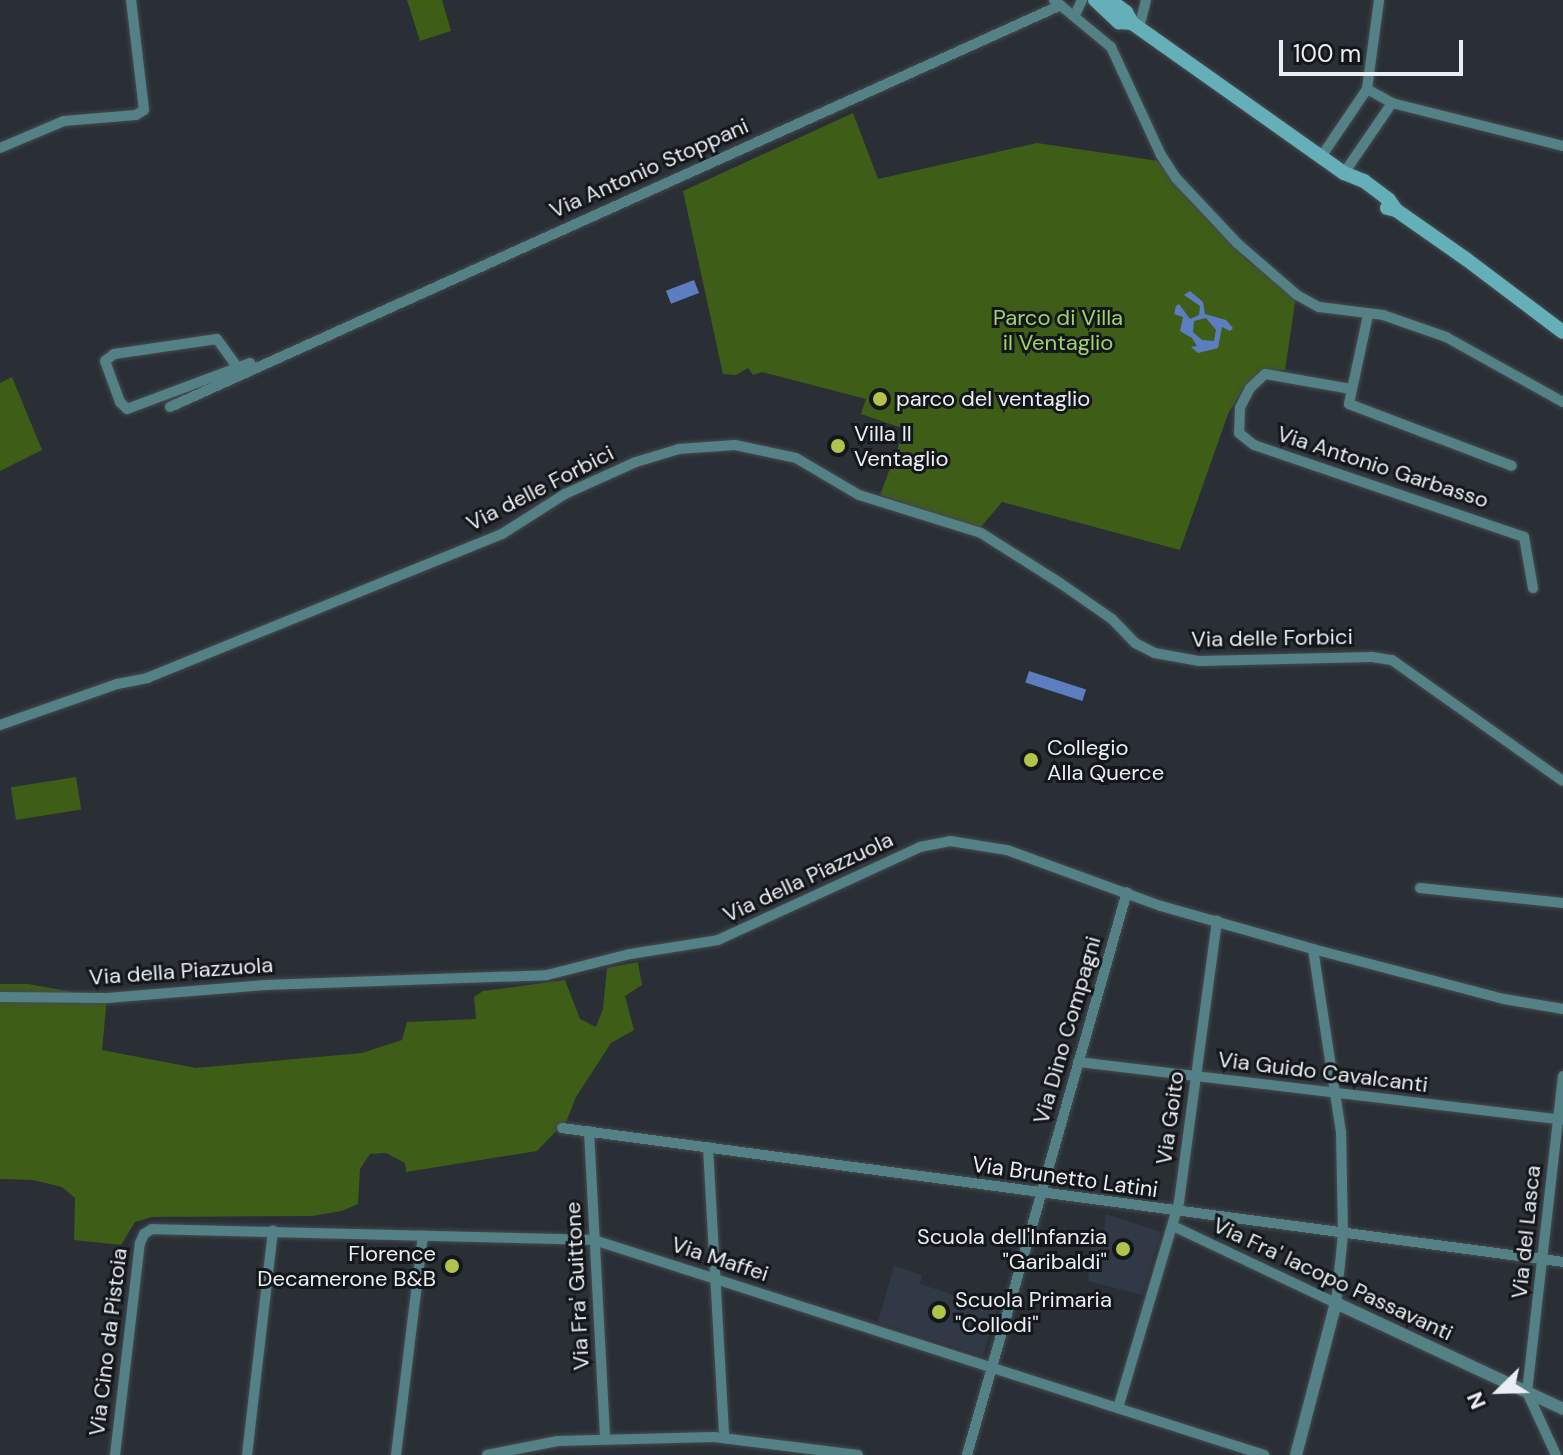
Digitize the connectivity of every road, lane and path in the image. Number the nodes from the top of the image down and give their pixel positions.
1 (131, 0) edge
2 (1082, 0) edge
3 (1095, 0) edge
4 (1110, 0) edge
5 (1146, 0) edge
6 (1379, 0) edge
7 (1057, 2) edge
8 (1075, 15) junction
9 (1136, 26) junction
10 (1367, 89) junction
11 (1392, 103) junction
12 (1563, 146) edge
13 (0, 148) edge
14 (1321, 157) junction
15 (1344, 173) junction
16 (1368, 315) junction
17 (1563, 332) edge
18 (238, 368) junction
19 (253, 369) junction
20 (1351, 389) junction
21 (1563, 402) edge
22 (170, 407) dead end
23 (1512, 466) dead end
24 (1533, 588) dead end
25 (0, 725) edge
26 (1563, 781) edge
27 (1420, 888) dead end
28 (1127, 892) junction
29 (1563, 903) edge
30 (1217, 921) junction
31 (1313, 949) junction
32 (0, 997) edge
33 (1563, 1009) edge
34 (1078, 1062) junction
35 (1563, 1076) edge
36 (1196, 1077) junction
37 (1337, 1093) junction
38 (1561, 1120) edge
39 (562, 1128) dead end
40 (589, 1131) junction
41 (708, 1147) junction
42 (1041, 1194) junction
43 (1177, 1212) junction
44 (1173, 1226) junction
45 (273, 1231) junction
46 (144, 1234) joint
47 (1343, 1234) junction
48 (423, 1236) junction
49 (594, 1240) junction
50 (1544, 1259) junction
51 (1563, 1262) edge
52 (716, 1278) junction
53 (1336, 1303) junction
54 (991, 1369) junction
55 (1527, 1392) junction
56 (1118, 1408) junction
57 (1563, 1409) edge
58 (724, 1437) junction
59 (605, 1439) junction
60 (115, 1455) edge
61 (247, 1455) edge
62 (396, 1455) edge
63 (487, 1455) edge
64 (858, 1455) edge
65 (967, 1455) edge
66 (1264, 1455) edge
67 (1296, 1455) edge
68 (1556, 1455) edge

1 - 13 street
2 - 8 street
3 - 9 main road
4 - 9 main road
5 - 9 street
6 - 10 street
7 - 8 street
7 - 19 street, Via Antonio Stoppani
8 - 16 street
9 - 14 main road
10 - 11 street
10 - 14 street
11 - 12 street
11 - 15 street
14 - 15 main road
15 - 17 main road
16 - 20 street
16 - 21 street
18 - 18 street, Via Antonio Stoppani
18 - 19 street, Via Antonio Stoppani
19 - 22 street, Via Antonio Stoppani
20 - 23 street
20 - 24 street, Via Antonio Garbasso
25 - 26 street, Via delle Forbici
27 - 29 street
28 - 30 street, Via della Piazzuola
28 - 32 street, Via della Piazzuola
28 - 34 street, Via Dino Compagni
30 - 31 street, Via della Piazzuola
30 - 36 street, Via Goito
31 - 33 street, Via della Piazzuola
31 - 37 street
34 - 36 street, Via Guido Cavalcanti
34 - 42 street, Via Dino Compagni
35 - 38 street, Via del Lasca
36 - 37 street, Via Guido Cavalcanti
36 - 43 street, Via Goito
37 - 38 street, Via Guido Cavalcanti
37 - 47 street
38 - 50 street, Via del Lasca
39 - 40 street, Via Brunetto Latini
40 - 41 street, Via Brunetto Latini
40 - 49 street, Via Fra' Guittone
41 - 42 street, Via Brunetto Latini
41 - 52 street
42 - 43 street, Via Brunetto Latini
42 - 54 street, Via Dino Compagni
43 - 44 street, Via Goito
43 - 47 street, Via Brunetto Latini
44 - 53 street, Via Fra' Iacopo Passavanti
44 - 56 street, Via Goito
45 - 46 street, Via Maffei
45 - 48 street, Via Maffei
45 - 61 street
46 - 60 street, Via Cino da Pistoia
47 - 50 street, Via Brunetto Latini
47 - 53 street
48 - 49 street, Via Maffei
48 - 62 street
49 - 52 street, Via Maffei
49 - 59 street, Via Fra' Guittone
50 - 51 street, Via Brunetto Latini
50 - 55 street, Via del Lasca
52 - 54 street, Via Maffei
52 - 58 street
53 - 55 street, Via Fra' Iacopo Passavanti
53 - 67 street
54 - 56 street, Via Maffei
54 - 65 street, Via Dino Compagni
55 - 57 street, Via Fra' Iacopo Passavanti
55 - 68 street
56 - 66 street, Via Maffei
58 - 59 street
58 - 64 street
59 - 63 street

